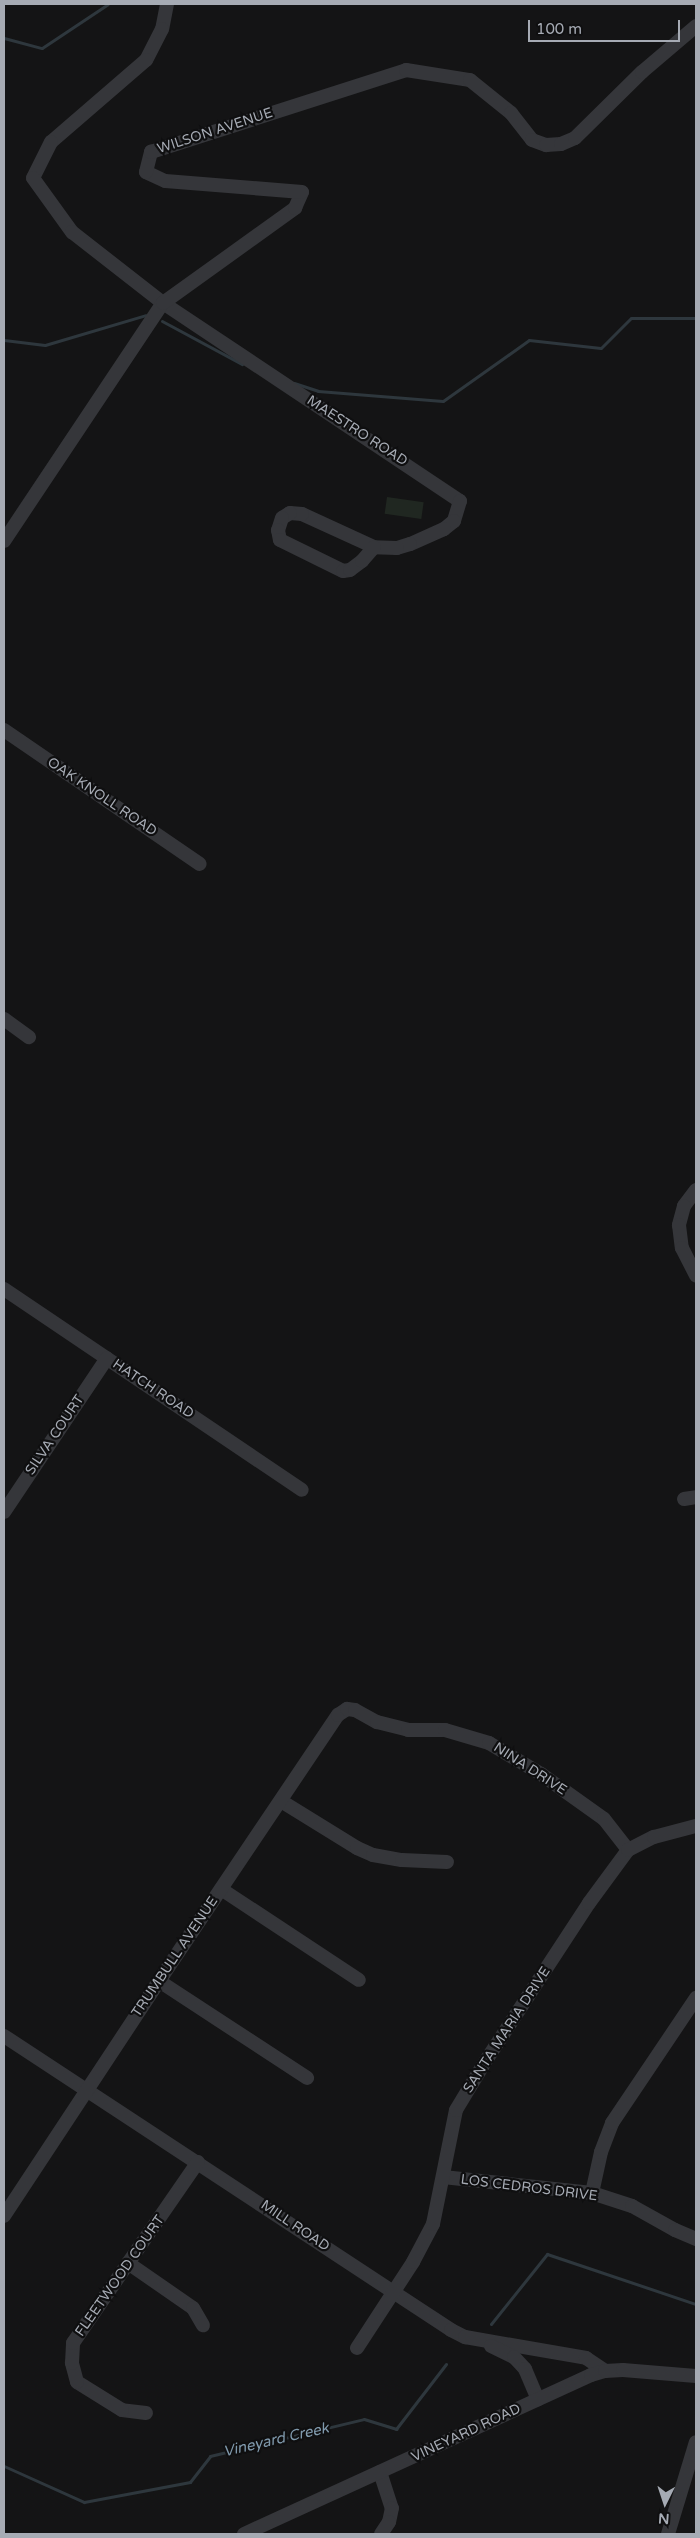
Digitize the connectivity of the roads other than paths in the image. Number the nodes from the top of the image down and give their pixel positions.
1 (167, 4) edge
2 (696, 26) edge
3 (163, 304) junction
4 (4, 541) edge
5 (374, 547) junction
6 (4, 730) edge
7 (200, 864) dead end
8 (4, 1019) edge
9 (29, 1037) dead end
10 (696, 1190) edge
11 (696, 1276) edge
12 (4, 1290) edge
13 (107, 1358) junction
14 (302, 1490) dead end
15 (4, 1512) edge
16 (356, 1710) joint
17 (282, 1801) junction
18 (696, 1826) edge
19 (628, 1850) junction
20 (447, 1862) dead end
21 (221, 1889) junction
22 (359, 1980) dead end
23 (159, 1981) junction
24 (696, 1998) edge
25 (4, 2036) edge
26 (308, 2078) dead end
27 (87, 2090) junction
28 (198, 2162) junction
29 (443, 2178) junction
30 (592, 2193) junction
31 (4, 2216) edge
32 (696, 2239) edge
33 (128, 2263) junction
34 (393, 2291) junction
35 (203, 2325) dead end
36 (465, 2337) junction
37 (357, 2348) dead end
38 (606, 2371) junction
39 (696, 2376) edge
40 (538, 2399) junction
41 (146, 2413) dead end
42 (696, 2442) edge
43 (380, 2472) junction
44 (244, 2534) edge
45 (381, 2534) edge
46 (668, 2534) edge

1 - 3 street
2 - 3 street, WILSON AVENUE
3 - 4 street, WILSON AVENUE
3 - 5 street, MAESTRO ROAD
5 - 5 street, MAESTRO ROAD
6 - 7 street, OAK KNOLL ROAD
8 - 9 street
10 - 11 street
12 - 13 street, HATCH ROAD
13 - 14 street, HATCH ROAD
13 - 15 street, SILVA COURT
16 - 17 street, TRUMBULL AVENUE
16 - 19 street, NINA DRIVE
17 - 20 street
17 - 21 street, TRUMBULL AVENUE
18 - 19 street, SANTA MARIA DRIVE
19 - 29 street, SANTA MARIA DRIVE
21 - 22 street
21 - 23 street, TRUMBULL AVENUE
23 - 26 street
23 - 27 street, TRUMBULL AVENUE
24 - 30 street
25 - 27 street, MILL ROAD
27 - 28 street, MILL ROAD
27 - 31 street, TRUMBULL AVENUE
28 - 33 street, FLEETWOOD COURT
28 - 34 street, MILL ROAD
29 - 30 street, LOS CEDROS DRIVE
29 - 34 street, SANTA MARIA DRIVE
30 - 32 street, LOS CEDROS DRIVE
33 - 35 street
33 - 41 street, FLEETWOOD COURT
34 - 36 street, MILL ROAD
34 - 37 street, SANTA MARIA DRIVE
36 - 38 street, MILL ROAD
36 - 40 street
38 - 39 street, VINEYARD ROAD
38 - 40 street, VINEYARD ROAD
40 - 43 street, VINEYARD ROAD
42 - 46 street
43 - 44 street, VINEYARD ROAD
43 - 45 street

